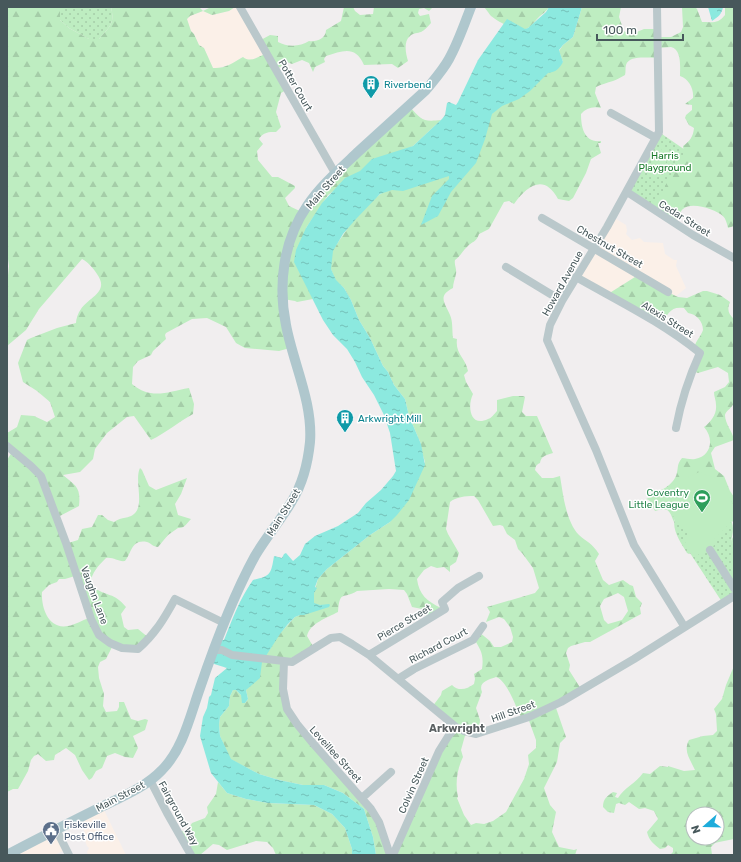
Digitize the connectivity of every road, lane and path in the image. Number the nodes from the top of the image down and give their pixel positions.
1 (240, 7) edge
2 (471, 7) edge
3 (657, 7) edge
4 (611, 113) dead end
5 (656, 138) junction
6 (335, 173) junction
7 (627, 192) junction
8 (542, 218) dead end
9 (594, 248) junction
10 (734, 258) edge
11 (506, 267) dead end
12 (576, 278) junction
13 (668, 292) dead end
14 (562, 301) junction
15 (676, 428) dead end
16 (7, 446) edge
17 (710, 550) dead end
18 (479, 576) dead end
19 (734, 588) edge
20 (734, 596) edge
21 (224, 623) junction
22 (483, 626) dead end
23 (684, 626) junction
24 (214, 650) junction
25 (368, 656) junction
26 (284, 662) junction
27 (398, 679) junction
28 (456, 727) junction
29 (391, 772) dead end
30 (150, 780) junction
31 (362, 798) junction
32 (56, 829) junction
33 (7, 855) edge
34 (69, 855) edge
35 (191, 855) edge
36 (391, 855) edge

1 - 6 street, Potter Court
2 - 6 main road, Main Street
3 - 5 street, Howard Avenue
4 - 5 street
5 - 7 street, Howard Avenue
6 - 21 main road, Main Street
7 - 9 street, Howard Avenue
7 - 10 street, Cedar Street
8 - 9 street, Chestnut Street
9 - 12 street, Howard Avenue
9 - 13 street, Chestnut Street
11 - 14 street
12 - 14 street, Howard Avenue
12 - 15 street, Alexis Street
14 - 23 street, Howard Avenue
16 - 21 street, Vaughn Lane
17 - 19 street
18 - 25 street, Pierce Street
20 - 23 street, Hill Street
21 - 24 main road, Main Street
22 - 27 street, Richard Court
23 - 28 street, Hill Street
24 - 26 street
24 - 30 main road, Main Street
25 - 26 street, Hill Street
25 - 27 street, Hill Street
26 - 31 street, Leveillee Street
27 - 28 street, Hill Street
28 - 36 street, Colvin Street
29 - 31 street
30 - 32 main road, Main Street
30 - 35 street, Fairground Way
31 - 36 street, Leveillee Street
32 - 33 main road, Main Street
32 - 34 street

